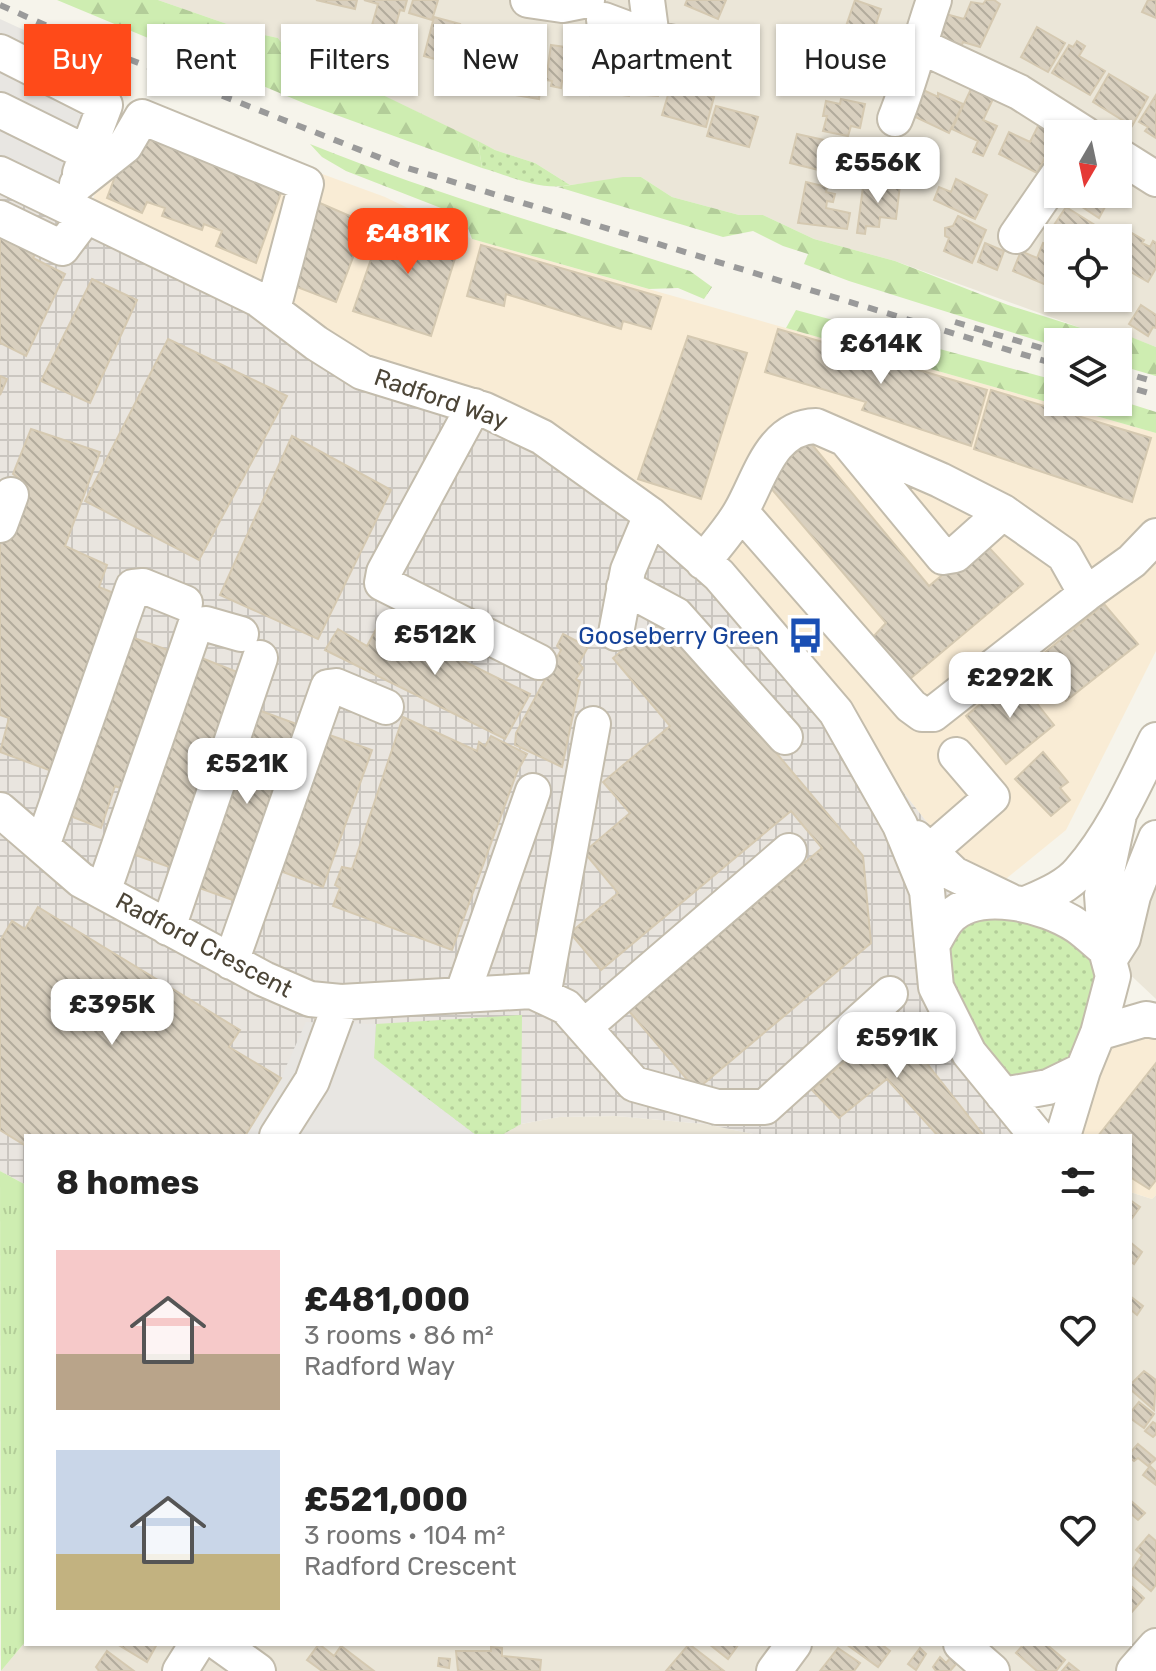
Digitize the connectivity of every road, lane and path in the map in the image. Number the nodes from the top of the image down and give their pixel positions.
1 (528, 0) edge
2 (647, 0) edge
3 (934, 0) edge
4 (596, 10) edge
5 (624, 24) edge
6 (650, 24) edge
7 (918, 45) junction
8 (0, 52) edge
9 (0, 110) edge
10 (895, 119) dead end
11 (1063, 120) edge
12 (1132, 164) edge
13 (0, 174) edge
14 (1156, 179) edge
15 (79, 190) junction
16 (1044, 195) edge
17 (0, 218) edge
18 (1016, 236) dead end
19 (273, 309) junction
20 (468, 417) junction
21 (845, 439) junction
22 (741, 512) junction
23 (1003, 512) junction
24 (651, 515) junction
25 (1156, 536) edge
26 (703, 562) junction
27 (624, 587) junction
28 (1086, 594) junction
29 (185, 603) dead end
30 (616, 633) dead end
31 (539, 662) dead end
32 (386, 707) dead end
33 (593, 724) dead end
34 (785, 737) dead end
35 (1156, 740) edge
36 (956, 755) dead end
37 (533, 791) dead end
38 (0, 810) edge
39 (1119, 815) junction
40 (900, 825) junction
41 (1156, 838) edge
42 (42, 846) junction
43 (931, 850) junction
44 (789, 851) dead end
45 (103, 892) junction
46 (1018, 903) junction
47 (168, 928) junction
48 (932, 945) junction
49 (231, 962) junction
50 (1109, 962) junction
51 (538, 994) junction
52 (890, 994) dead end
53 (462, 995) junction
54 (341, 1002) junction
55 (1156, 1009) edge
56 (1156, 1021) edge
57 (584, 1027) junction
58 (1098, 1033) junction
59 (1083, 1070) junction
60 (1003, 1095) junction
61 (278, 1134) edge
62 (1035, 1134) edge
63 (1064, 1134) edge
64 (196, 1646) edge
65 (223, 1646) edge
66 (793, 1646) edge
67 (963, 1646) edge
68 (1156, 1646) edge
69 (180, 1671) edge
70 (258, 1671) edge
71 (774, 1671) edge
72 (992, 1671) edge
73 (1134, 1671) edge

1 - 4 street
2 - 6 street
3 - 7 street
4 - 5 street
7 - 10 street
7 - 11 street
8 - 15 street
9 - 15 street
12 - 14 street
13 - 15 street, Radford Way
15 - 17 street
15 - 19 street, Radford Way
15 - 19 street
16 - 18 street
19 - 20 street, Radford Way
20 - 24 street, Radford Way
20 - 31 street
21 - 22 street
21 - 23 street
21 - 23 street
22 - 26 street
22 - 28 street
23 - 28 street
24 - 26 street, Radford Way
24 - 27 street
25 - 28 street
26 - 40 street, Radford Way
27 - 30 street
27 - 34 street
29 - 42 street
32 - 49 street
33 - 51 street
35 - 39 street
36 - 43 street
37 - 53 street
38 - 42 street, Radford Crescent
39 - 46 street
39 - 50 street
40 - 43 street, Radford Way
40 - 48 street, Radford Way
41 - 50 street
42 - 45 street, Radford Crescent
43 - 46 street, Radford Way
44 - 57 street
45 - 47 street, Radford Crescent
45 - 47 street
46 - 48 street
46 - 50 street
47 - 49 street, Radford Crescent
48 - 60 street
49 - 54 street, Radford Crescent
50 - 55 street
50 - 58 street
51 - 53 street, Radford Crescent
51 - 57 street
52 - 57 street
53 - 54 street, Radford Crescent
54 - 61 street
56 - 58 street
58 - 59 street
59 - 60 street
59 - 63 street
60 - 62 street
64 - 69 street
65 - 70 street
66 - 71 street
67 - 72 street
68 - 73 street

